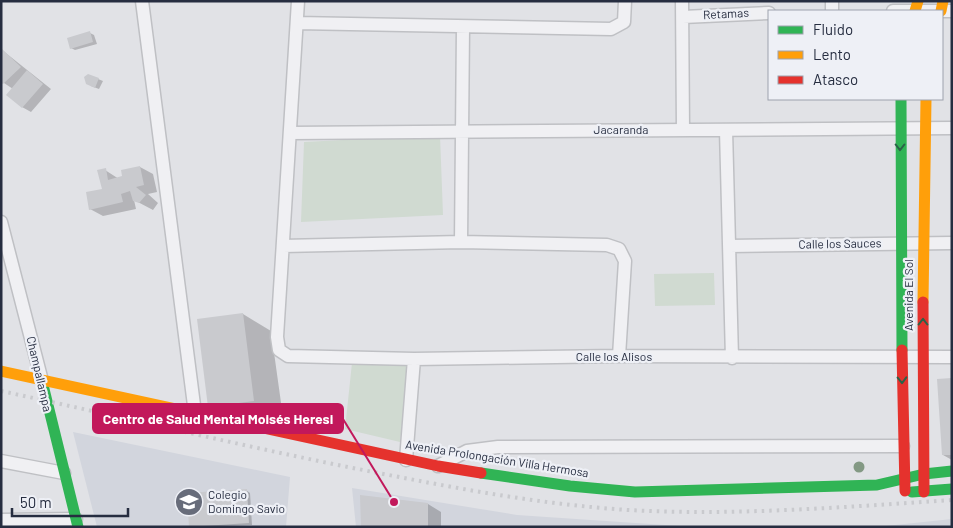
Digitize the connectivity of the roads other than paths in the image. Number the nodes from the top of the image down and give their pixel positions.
1 (142, 1) edge
2 (298, 1) edge
3 (625, 1) edge
4 (682, 1) edge
5 (944, 8) edge
6 (925, 10) edge
7 (768, 13) edge
8 (683, 17) junction
9 (297, 22) junction
10 (463, 27) junction
11 (902, 100) edge
12 (926, 100) edge
13 (900, 128) junction
14 (925, 128) junction
15 (952, 128) edge
16 (683, 130) junction
17 (726, 130) junction
18 (462, 132) junction
19 (291, 133) junction
20 (1, 222) edge
21 (461, 242) junction
22 (923, 243) junction
23 (952, 243) edge
24 (900, 244) junction
25 (283, 246) junction
26 (729, 246) junction
27 (619, 356) junction
28 (901, 357) junction
29 (922, 357) junction
30 (952, 357) edge
31 (732, 358) junction
32 (414, 359) junction
33 (1, 372) edge
34 (42, 381) junction
35 (195, 413) junction
36 (903, 446) junction
37 (1, 460) edge
38 (406, 460) junction
39 (438, 466) junction
40 (952, 472) edge
41 (64, 473) junction
42 (924, 474) junction
43 (904, 478) junction
44 (877, 485) junction
45 (952, 489) edge
46 (905, 491) junction
47 (924, 492) junction
48 (1, 520) edge
49 (77, 523) edge

1 - 35 street
2 - 9 street
3 - 10 street
4 - 8 street
5 - 6 street
7 - 8 street, Retamas
8 - 16 street
9 - 10 street
9 - 19 street
10 - 18 street
11 - 13 main road, Avenida El Sol
12 - 14 main road, Avenida El Sol
13 - 14 street, Jacaranda
13 - 17 street, Jacaranda
13 -> 24 main road, Avenida El Sol
14 - 15 street, Jacaranda
14 - 22 main road, Avenida El Sol
16 - 17 street, Jacaranda
16 - 18 street, Jacaranda
17 - 26 street
18 - 19 street, Jacaranda
18 - 21 street
19 - 25 street
20 - 34 street, Champallampa
21 - 25 street
21 - 27 street
22 - 23 street, Calle los Sauces
22 - 24 street, Calle los Sauces
29 -> 22 main road, Avenida El Sol
24 - 26 street, Calle los Sauces
24 - 28 main road, Avenida El Sol
25 - 32 street, Calle los Alisos
26 - 31 street
27 - 31 street, Calle los Alisos
27 - 32 street, Calle los Alisos
28 - 29 street, Calle los Alisos
28 - 31 street, Calle los Alisos
28 -> 36 main road, Avenida El Sol
29 - 30 street, Calle los Alisos
29 - 42 main road, Avenida El Sol
32 - 38 street
33 - 34 main road, Avenida Prolongación Villa Hermosa
34 - 35 main road, Avenida Prolongación Villa Hermosa
34 - 41 main road, Champallampa
35 - 38 main road, Avenida Prolongación Villa Hermosa
36 - 39 street
36 - 43 main road, Avenida El Sol
37 - 41 street
38 - 39 main road, Avenida Prolongación Villa Hermosa
39 - 44 main road, Avenida Prolongación Villa Hermosa
40 - 42 main road, Avenida Prolongación Villa Hermosa
41 - 49 main road, Champallampa
42 - 43 main road, Avenida Prolongación Villa Hermosa
42 - 47 main road, Avenida El Sol
43 - 44 main road, Avenida Prolongación Villa Hermosa
43 - 46 main road, Avenida El Sol
44 - 46 main road, Avenida Prolongación Villa Hermosa
45 - 47 main road, Avenida Prolongación Villa Hermosa
46 - 47 main road, Avenida Prolongación Villa Hermosa
48 - 49 street

